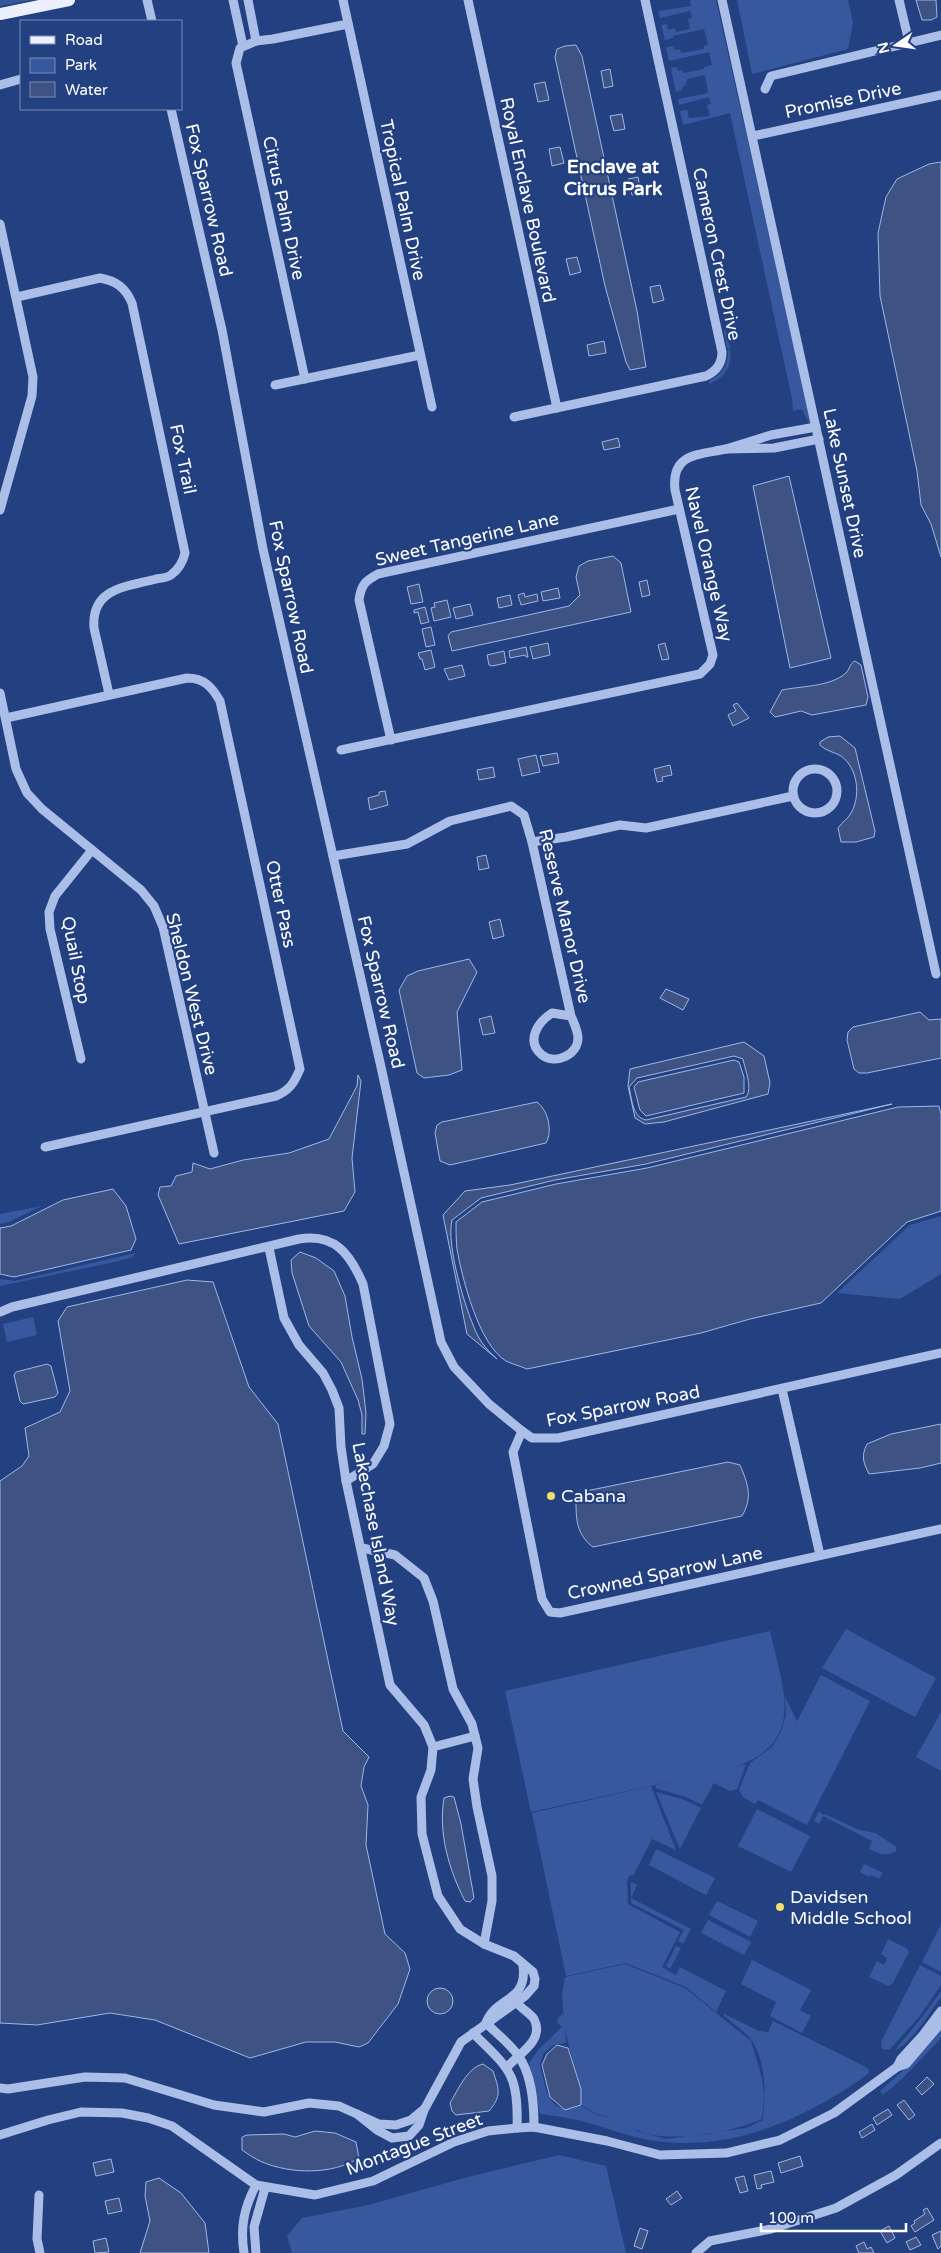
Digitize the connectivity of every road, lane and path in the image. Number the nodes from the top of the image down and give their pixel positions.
1 (69, 0) edge
2 (147, 0) edge
3 (233, 0) edge
4 (248, 0) edge
5 (343, 0) edge
6 (468, 0) edge
7 (645, 0) edge
8 (722, 0) edge
9 (899, 0) edge
10 (0, 14) edge
11 (152, 20) edge
12 (348, 24) junction
13 (941, 36) edge
14 (256, 41) junction
15 (909, 42) junction
16 (243, 46) junction
17 (20, 79) edge
18 (0, 85) edge
19 (765, 90) dead end
20 (941, 95) edge
21 (171, 110) edge
22 (753, 136) junction
23 (0, 223) edge
24 (17, 296) junction
25 (420, 355) junction
26 (305, 379) junction
27 (275, 385) dead end
28 (432, 407) dead end
29 (557, 408) junction
30 (514, 417) dead end
31 (816, 427) junction
32 (819, 439) junction
33 (726, 449) junction
34 (679, 509) junction
35 (0, 510) edge
36 (0, 693) edge
37 (109, 694) junction
38 (6, 718) junction
39 (391, 740) junction
40 (341, 750) dead end
41 (793, 796) junction
42 (532, 842) junction
43 (92, 850) junction
44 (334, 856) junction
45 (936, 974) dead end
46 (571, 1016) junction
47 (80, 1059) dead end
48 (204, 1111) junction
49 (45, 1147) dead end
50 (214, 1153) dead end
51 (269, 1248) junction
52 (0, 1312) edge
53 (941, 1353) edge
54 (782, 1389) junction
55 (522, 1431) junction
56 (346, 1481) junction
57 (941, 1529) edge
58 (362, 1548) junction
59 (820, 1555) junction
60 (475, 1736) junction
61 (433, 1747) junction
62 (484, 1944) junction
63 (515, 2000) junction
64 (941, 2011) edge
65 (486, 2023) junction
66 (941, 2023) edge
67 (473, 2033) junction
68 (518, 2055) junction
69 (507, 2067) junction
70 (898, 2067) junction
71 (0, 2088) edge
72 (424, 2110) junction
73 (357, 2114) junction
74 (534, 2126) junction
75 (517, 2128) junction
76 (0, 2135) edge
77 (941, 2143) edge
78 (261, 2186) junction
79 (39, 2195) dead end
80 (40, 2253) edge
81 (244, 2253) edge
82 (256, 2253) edge
83 (696, 2253) edge

1 - 10 main road
2 - 11 street
3 - 16 street, Citrus Palm Drive
4 - 14 street
5 - 12 street, Tropical Palm Drive
6 - 29 street, Royal Enclave Boulevard
7 - 29 street, Cameron Crest Drive
8 - 22 street, Lake Sunset Drive
9 - 15 street
12 - 14 street
12 - 25 street, Tropical Palm Drive
13 - 15 street
14 - 16 street
15 - 19 street
16 - 26 street, Citrus Palm Drive
17 - 18 street
20 - 22 street, Promise Drive
21 - 44 street, Fox Sparrow Road
22 - 31 street, Lake Sunset Drive
23 - 24 street
24 - 35 street
24 - 37 street, Fox Trail
25 - 26 street
25 - 28 street, Tropical Palm Drive
26 - 27 street
29 - 30 street, Cameron Crest Drive
31 - 32 street, Lake Sunset Drive
31 - 33 street
32 - 33 street
32 - 45 street, Lake Sunset Drive
33 - 34 street, Navel Orange Way
34 - 39 street, Sweet Tangerine Lane
34 - 39 street, Navel Orange Way
36 - 38 street, Sheldon West Drive
37 - 38 street, Otter Pass
37 - 48 street, Otter Pass
38 - 43 street, Sheldon West Drive
39 - 40 street
41 - 41 street
41 - 42 street
42 - 44 street, Reserve Manor Drive
42 - 46 street, Reserve Manor Drive
43 - 47 street, Quail Stop
43 - 48 street, Sheldon West Drive
44 - 55 street, Fox Sparrow Road
46 - 46 street, Reserve Manor Drive
48 - 49 street, Otter Pass
48 - 50 street, Sheldon West Drive
51 - 52 street
51 - 56 street, Lakechase Island Way
51 - 56 street
53 - 54 street, Fox Sparrow Road
54 - 55 street, Fox Sparrow Road
54 - 59 street
55 - 59 street, Crowned Sparrow Lane
56 - 58 street, Lakechase Island Way
57 - 59 street, Crowned Sparrow Lane
58 - 60 street
58 - 61 street, Lakechase Island Way
60 - 61 street
60 - 62 street
61 - 62 street, Lakechase Island Way
62 - 63 street, Lakechase Island Way
63 - 65 street
63 - 68 street
64 - 70 street, Montague Street
65 - 67 street
65 - 68 street
66 - 70 street, Montague Street
67 - 69 street
67 - 72 street
68 - 69 street
68 - 74 street
69 - 75 street
70 - 74 street, Montague Street
71 - 73 street
72 - 73 street
72 - 73 street
74 - 75 street, Montague Street
75 - 78 street, Montague Street
76 - 78 street, Montague Street
77 - 83 street
78 - 81 street
78 - 82 street
79 - 80 street

